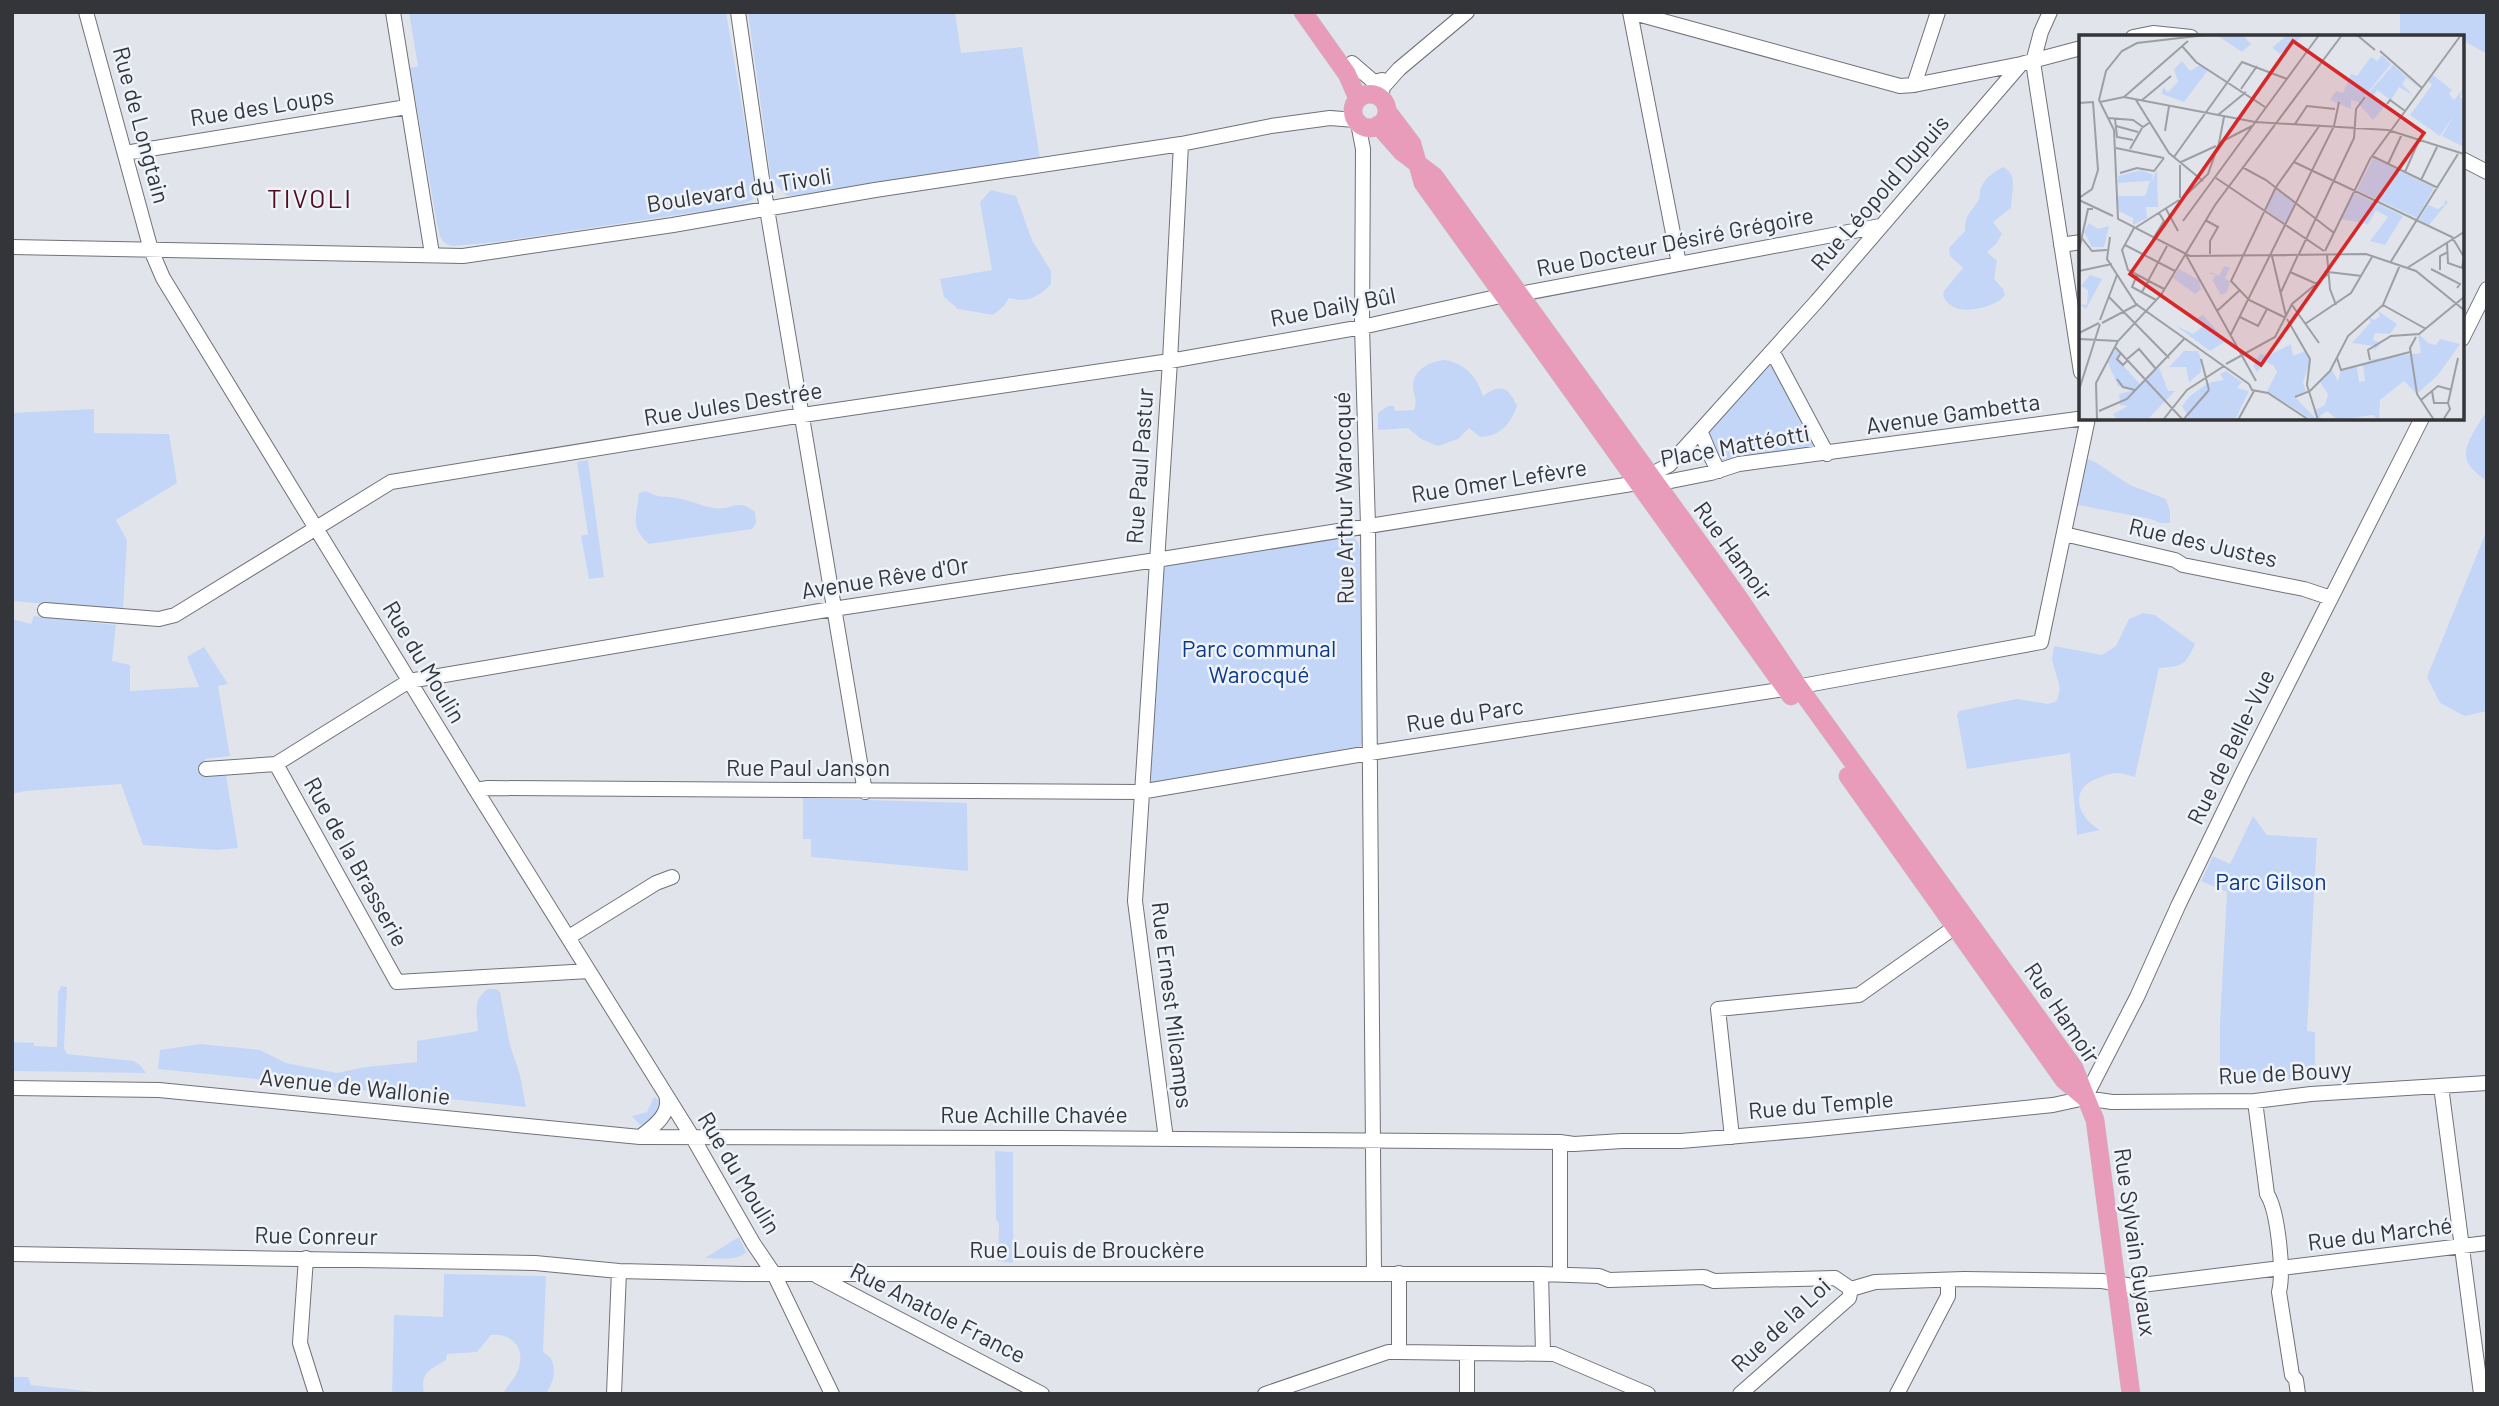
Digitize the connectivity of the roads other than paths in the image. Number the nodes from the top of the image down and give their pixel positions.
1 (86, 12) edge
2 (393, 12) edge
3 (738, 12) edge
4 (1303, 12) edge
5 (1316, 12) edge
6 (1466, 12) edge
7 (1630, 12) edge
8 (1938, 12) edge
9 (2050, 12) edge
10 (2142, 35) edge
11 (2172, 35) edge
12 (2079, 49) edge
13 (2027, 63) junction
14 (1914, 85) junction
15 (407, 107) junction
16 (1370, 107) junction
17 (1181, 144) junction
18 (125, 153) junction
19 (2464, 160) edge
20 (2487, 172) edge
21 (769, 209) junction
22 (1881, 226) junction
23 (2079, 242) edge
24 (2061, 245) junction
25 (12, 247) edge
26 (151, 250) junction
27 (432, 254) junction
28 (1679, 264) junction
29 (2487, 289) edge
30 (1512, 294) junction
31 (1363, 327) junction
32 (2464, 335) edge
33 (1772, 351) junction
34 (2079, 359) edge
35 (1170, 361) junction
36 (803, 415) junction
37 (2079, 419) edge
38 (2086, 420) edge
39 (2421, 420) edge
40 (1700, 431) junction
41 (1827, 454) junction
42 (1719, 471) junction
43 (1647, 481) junction
44 (1368, 526) junction
45 (316, 528) junction
46 (2064, 534) junction
47 (1156, 560) junction
48 (2331, 598) junction
49 (836, 608) junction
50 (44, 610) dead end
51 (410, 681) junction
52 (1792, 687) junction
53 (1370, 752) junction
54 (276, 764) junction
55 (206, 769) dead end
56 (476, 790) junction
57 (865, 792) junction
58 (1140, 792) junction
59 (672, 877) dead end
60 (1955, 927) junction
61 (569, 937) junction
62 (589, 971) junction
63 (2487, 1083) edge
64 (2441, 1086) junction
65 (12, 1088) edge
66 (665, 1094) junction
67 (2086, 1095) junction
68 (2255, 1101) junction
69 (640, 1137) junction
70 (1732, 1137) junction
71 (692, 1138) junction
72 (1166, 1139) junction
73 (1374, 1140) junction
74 (1560, 1142) junction
75 (2487, 1243) edge
76 (2462, 1247) junction
77 (756, 1248) junction
78 (12, 1254) edge
79 (306, 1258) junction
80 (2280, 1270) junction
81 (620, 1272) junction
82 (1374, 1273) junction
83 (1399, 1273) junction
84 (775, 1274) junction
85 (813, 1274) junction
86 (1541, 1274) junction
87 (1560, 1276) junction
88 (1948, 1281) junction
89 (2110, 1282) junction
90 (1851, 1289) junction
91 (2481, 1351) edge
92 (1399, 1352) junction
93 (1467, 1353) junction
94 (1543, 1353) junction
95 (316, 1394) edge
96 (614, 1394) edge
97 (832, 1394) edge
98 (1042, 1394) edge
99 (1265, 1394) edge
100 (1467, 1394) edge
101 (1648, 1394) edge
102 (1741, 1394) edge
103 (1897, 1394) edge
104 (2131, 1394) edge
105 (2298, 1394) edge
106 (2481, 1394) edge

1 - 18 street, Rue de Longtain
2 - 15 street
3 - 21 street
4 - 16 main road
5 - 16 main road
6 - 16 street
7 - 14 street
7 - 28 street
8 - 14 street
9 - 13 street
10 - 11 street
12 - 13 street
13 - 14 street
13 - 22 street, Rue Léopold Dupuis
13 - 24 street
15 - 18 street, Rue des Loups
15 - 27 street
16 - 17 street, Boulevard du Tivoli
16 - 30 main road, Rue Hamoir
16 - 31 street, Rue Arthur Warocqué
17 - 21 street, Boulevard du Tivoli
17 - 35 street, Rue Paul Pastur
18 - 26 street, Rue de Longtain
19 - 20 street
21 - 27 street, Boulevard du Tivoli
21 - 36 street
22 - 28 street, Rue Docteur Désiré Grégoire
22 - 33 street, Rue Léopold Dupuis
23 - 24 street
24 - 34 street
25 - 26 street, Boulevard du Tivoli
26 - 27 street, Boulevard du Tivoli
26 - 45 street, Rue du Moulin
28 - 30 street, Rue Docteur Désiré Grégoire
29 - 32 street
30 - 31 street, Rue Daily Bûl
30 - 43 main road, Rue Hamoir
31 - 35 street, Rue Daily Bûl
31 - 44 street, Rue Arthur Warocqué
33 - 40 street, Place Mattéotti
33 - 41 street, Place Mattéotti
35 - 36 street, Rue Jules Destrée
35 - 47 street, Rue Paul Pastur
36 - 45 street, Rue Jules Destrée
36 - 49 street
37 - 41 street, Avenue Gambetta
38 - 46 street
39 - 48 street, Rue de Belle-Vue
40 - 42 street
40 - 43 street, Place Mattéotti
41 - 42 street, Place Mattéotti
42 - 43 street, Place Mattéotti
43 - 44 street, Rue Omer Lefèvre
43 - 52 main road, Rue Hamoir
44 - 47 street, Avenue Rêve d'Or
44 - 53 street, Rue Arthur Warocqué
45 - 50 street, Rue Jules Destrée
45 - 51 street, Rue du Moulin
46 - 48 street, Rue des Justes
46 - 52 street, Rue du Parc
47 - 49 street, Avenue Rêve d'Or
47 - 58 street, Rue Paul Pastur
48 - 67 street, Rue de Belle-Vue
49 - 51 street, Avenue Rêve d'Or
49 - 57 street
51 - 54 street
51 - 56 street, Rue du Moulin
52 - 53 street, Rue du Parc
52 - 60 main road, Rue Hamoir
52 - 67 main road, Rue Hamoir
53 - 58 street, Rue du Parc
53 - 73 street, Rue Arthur Warocqué
54 - 55 street
54 - 62 street, Rue de la Brasserie
56 - 57 street, Rue Paul Janson
56 - 61 street, Rue du Moulin
57 - 58 street, Rue Paul Janson
58 - 72 street, Rue Ernest Milcamps
59 - 61 street
60 - 67 main road, Rue Hamoir
60 - 70 street
61 - 62 street, Rue du Moulin
62 - 66 street, Rue du Moulin
63 - 64 street, Rue de Bouvy
64 - 68 street, Rue de Bouvy
64 - 76 street
65 - 69 street, Avenue de Wallonie
66 - 69 street, Rue du Moulin
66 - 71 street, Rue du Moulin
67 - 68 street, Rue de Bouvy
67 - 70 street, Rue du Temple
67 - 89 main road, Rue Sylvain Guyaux
68 - 80 street
69 - 71 street, Avenue de Wallonie
70 - 74 street, Rue du Temple
71 - 72 street, Rue Achille Chavée
71 - 77 street, Rue du Moulin
72 - 73 street, Rue Achille Chavée
73 - 74 street, Rue du Temple
73 - 82 street, Rue Arthur Warocqué
74 - 87 street
75 - 76 street, Rue du Marché
76 - 80 street, Rue du Marché
76 - 91 street
77 - 81 street, Rue Conreur
77 - 84 street, Rue du Moulin
78 - 79 street, Rue Conreur
79 - 81 street, Rue Conreur
79 - 95 street
80 - 89 street, Rue du Marché
80 - 105 street
81 - 84 street, Rue Conreur
81 - 96 street
82 - 83 street, Rue Louis de Brouckère
82 - 85 street, Rue Louis de Brouckère
83 - 86 street, Rue Louis de Brouckère
83 - 92 street
84 - 85 street, Rue Louis de Brouckère
84 - 97 street, Rue du Moulin
85 - 98 street, Rue Anatole France
86 - 87 street, Rue Louis de Brouckère
86 - 94 street
87 - 90 street, Rue Louis de Brouckère
88 - 89 street, Rue du Marché
88 - 90 street, Rue du Marché
88 - 103 street
89 - 104 main road, Rue Sylvain Guyaux
90 - 102 street, Rue de la Loi
91 - 106 street
92 - 93 street
92 - 99 street
93 - 94 street
93 - 100 street
94 - 101 street

